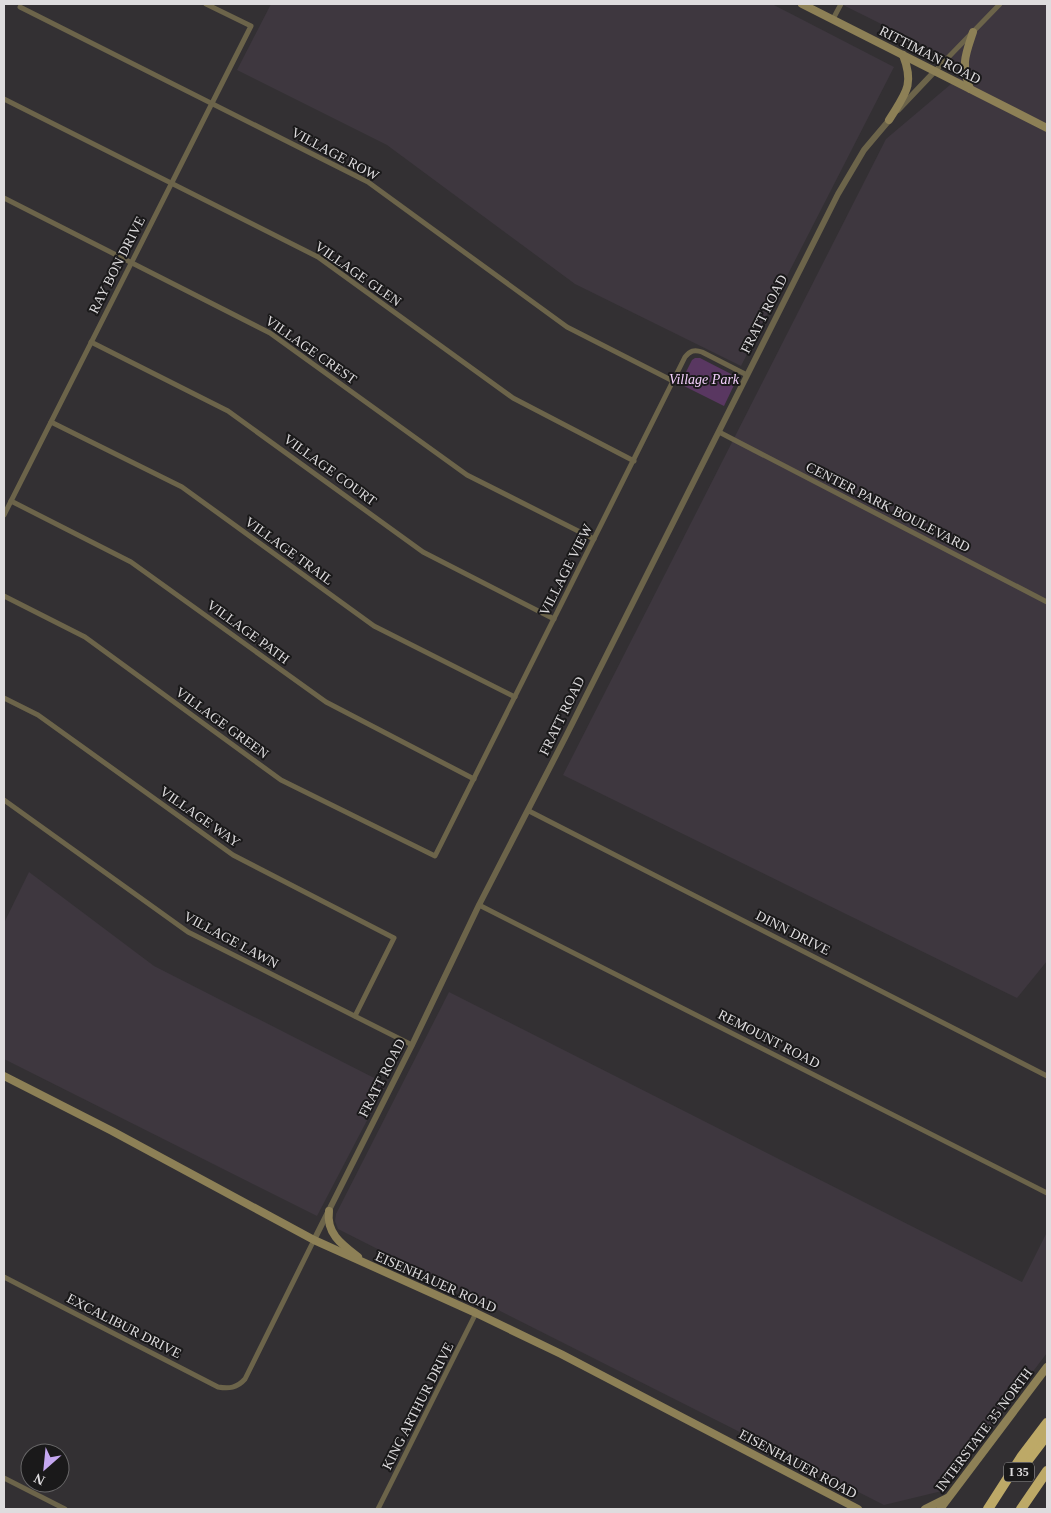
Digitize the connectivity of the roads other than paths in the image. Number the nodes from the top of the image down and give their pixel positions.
1 (206, 4) edge
2 (802, 4) edge
3 (840, 4) edge
4 (1000, 4) edge
5 (20, 7) dead end
6 (833, 19) junction
7 (973, 32) junction
8 (902, 55) junction
9 (935, 71) junction
10 (970, 89) junction
11 (4, 99) edge
12 (212, 103) junction
13 (889, 120) junction
14 (1047, 128) edge
15 (171, 183) junction
16 (4, 198) edge
17 (132, 262) junction
18 (91, 342) junction
19 (747, 375) junction
20 (673, 381) junction
21 (51, 422) junction
22 (719, 432) junction
23 (634, 461) junction
24 (11, 501) junction
25 (4, 515) edge
26 (594, 539) junction
27 (4, 596) edge
28 (1047, 602) edge
29 (554, 619) junction
30 (515, 697) junction
31 (4, 698) edge
32 (474, 779) junction
33 (4, 800) edge
34 (529, 811) junction
35 (435, 856) joint
36 (479, 905) junction
37 (355, 1016) junction
38 (412, 1045) junction
39 (4, 1076) edge
40 (1047, 1076) edge
41 (1047, 1193) edge
42 (329, 1210) junction
43 (314, 1240) junction
44 (374, 1268) junction
45 (4, 1277) edge
46 (476, 1313) junction
47 (1047, 1367) edge
48 (236, 1387) joint
49 (1047, 1423) edge
50 (1047, 1435) edge
51 (1047, 1471) edge
52 (4, 1478) edge
53 (1047, 1478) edge
54 (1032, 1494) junction
55 (948, 1498) junction
56 (64, 1509) edge
57 (378, 1509) edge
58 (858, 1509) edge
59 (925, 1509) edge
60 (940, 1509) edge
61 (948, 1509) edge
62 (989, 1509) edge
63 (1021, 1509) edge

1 - 12 street, RAY BON DRIVE
2 - 6 main road, RITTIMAN ROAD
3 - 6 street
4 - 7 street
5 - 12 street, VILLAGE ROW
6 - 8 main road, RITTIMAN ROAD
7 - 9 street
7 - 10 main road
8 - 9 main road, RITTIMAN ROAD
8 - 13 main road
9 - 10 main road, RITTIMAN ROAD
9 - 13 street, FRATT ROAD
10 - 14 main road, RITTIMAN ROAD
11 - 15 street, VILLAGE GLEN
12 - 15 street, RAY BON DRIVE
12 - 20 street, VILLAGE ROW
13 - 19 street, FRATT ROAD
15 - 17 street, RAY BON DRIVE
15 - 23 street, VILLAGE GLEN
16 - 17 street, VILLAGE CREST
17 - 18 street, RAY BON DRIVE
17 - 26 street, VILLAGE CREST
18 - 21 street, RAY BON DRIVE
18 - 29 street, VILLAGE COURT
19 - 20 street, VILLAGE VIEW
19 - 22 street, FRATT ROAD
20 - 23 street, VILLAGE VIEW
21 - 24 street, RAY BON DRIVE
21 - 30 street, VILLAGE TRAIL
22 - 28 street, CENTER PARK BOULEVARD
22 - 34 street, FRATT ROAD
23 - 26 street, VILLAGE VIEW
24 - 25 street, RAY BON DRIVE
24 - 32 street, VILLAGE PATH
26 - 29 street, VILLAGE VIEW
27 - 35 street, VILLAGE GREEN
29 - 30 street, VILLAGE VIEW
30 - 32 street, VILLAGE VIEW
31 - 37 street, VILLAGE WAY
32 - 35 street, VILLAGE VIEW
33 - 37 street, VILLAGE LAWN
34 - 36 street, FRATT ROAD
34 - 40 street, DINN DRIVE
36 - 38 street, FRATT ROAD
36 - 41 street, REMOUNT ROAD
37 - 38 street, VILLAGE LAWN
38 - 42 street, FRATT ROAD
39 - 43 main road, EISENHAUER ROAD
42 - 43 street, FRATT ROAD
42 - 44 main road
43 - 44 main road, EISENHAUER ROAD
43 - 48 street, FRATT ROAD
44 - 46 main road, EISENHAUER ROAD
45 - 48 street, EXCALIBUR DRIVE
46 - 57 street, KING ARTHUR DRIVE
46 - 58 main road, EISENHAUER ROAD
47 - 55 main road, INTERSTATE 35 NORTH
49 - 62 highway
50 - 62 highway, I 35
51 - 54 highway, I 35
52 - 56 street
53 - 54 highway
54 - 63 highway, I 35
55 - 59 main road
55 - 60 main road, INTERSTATE 35 NORTH
55 - 61 main road

